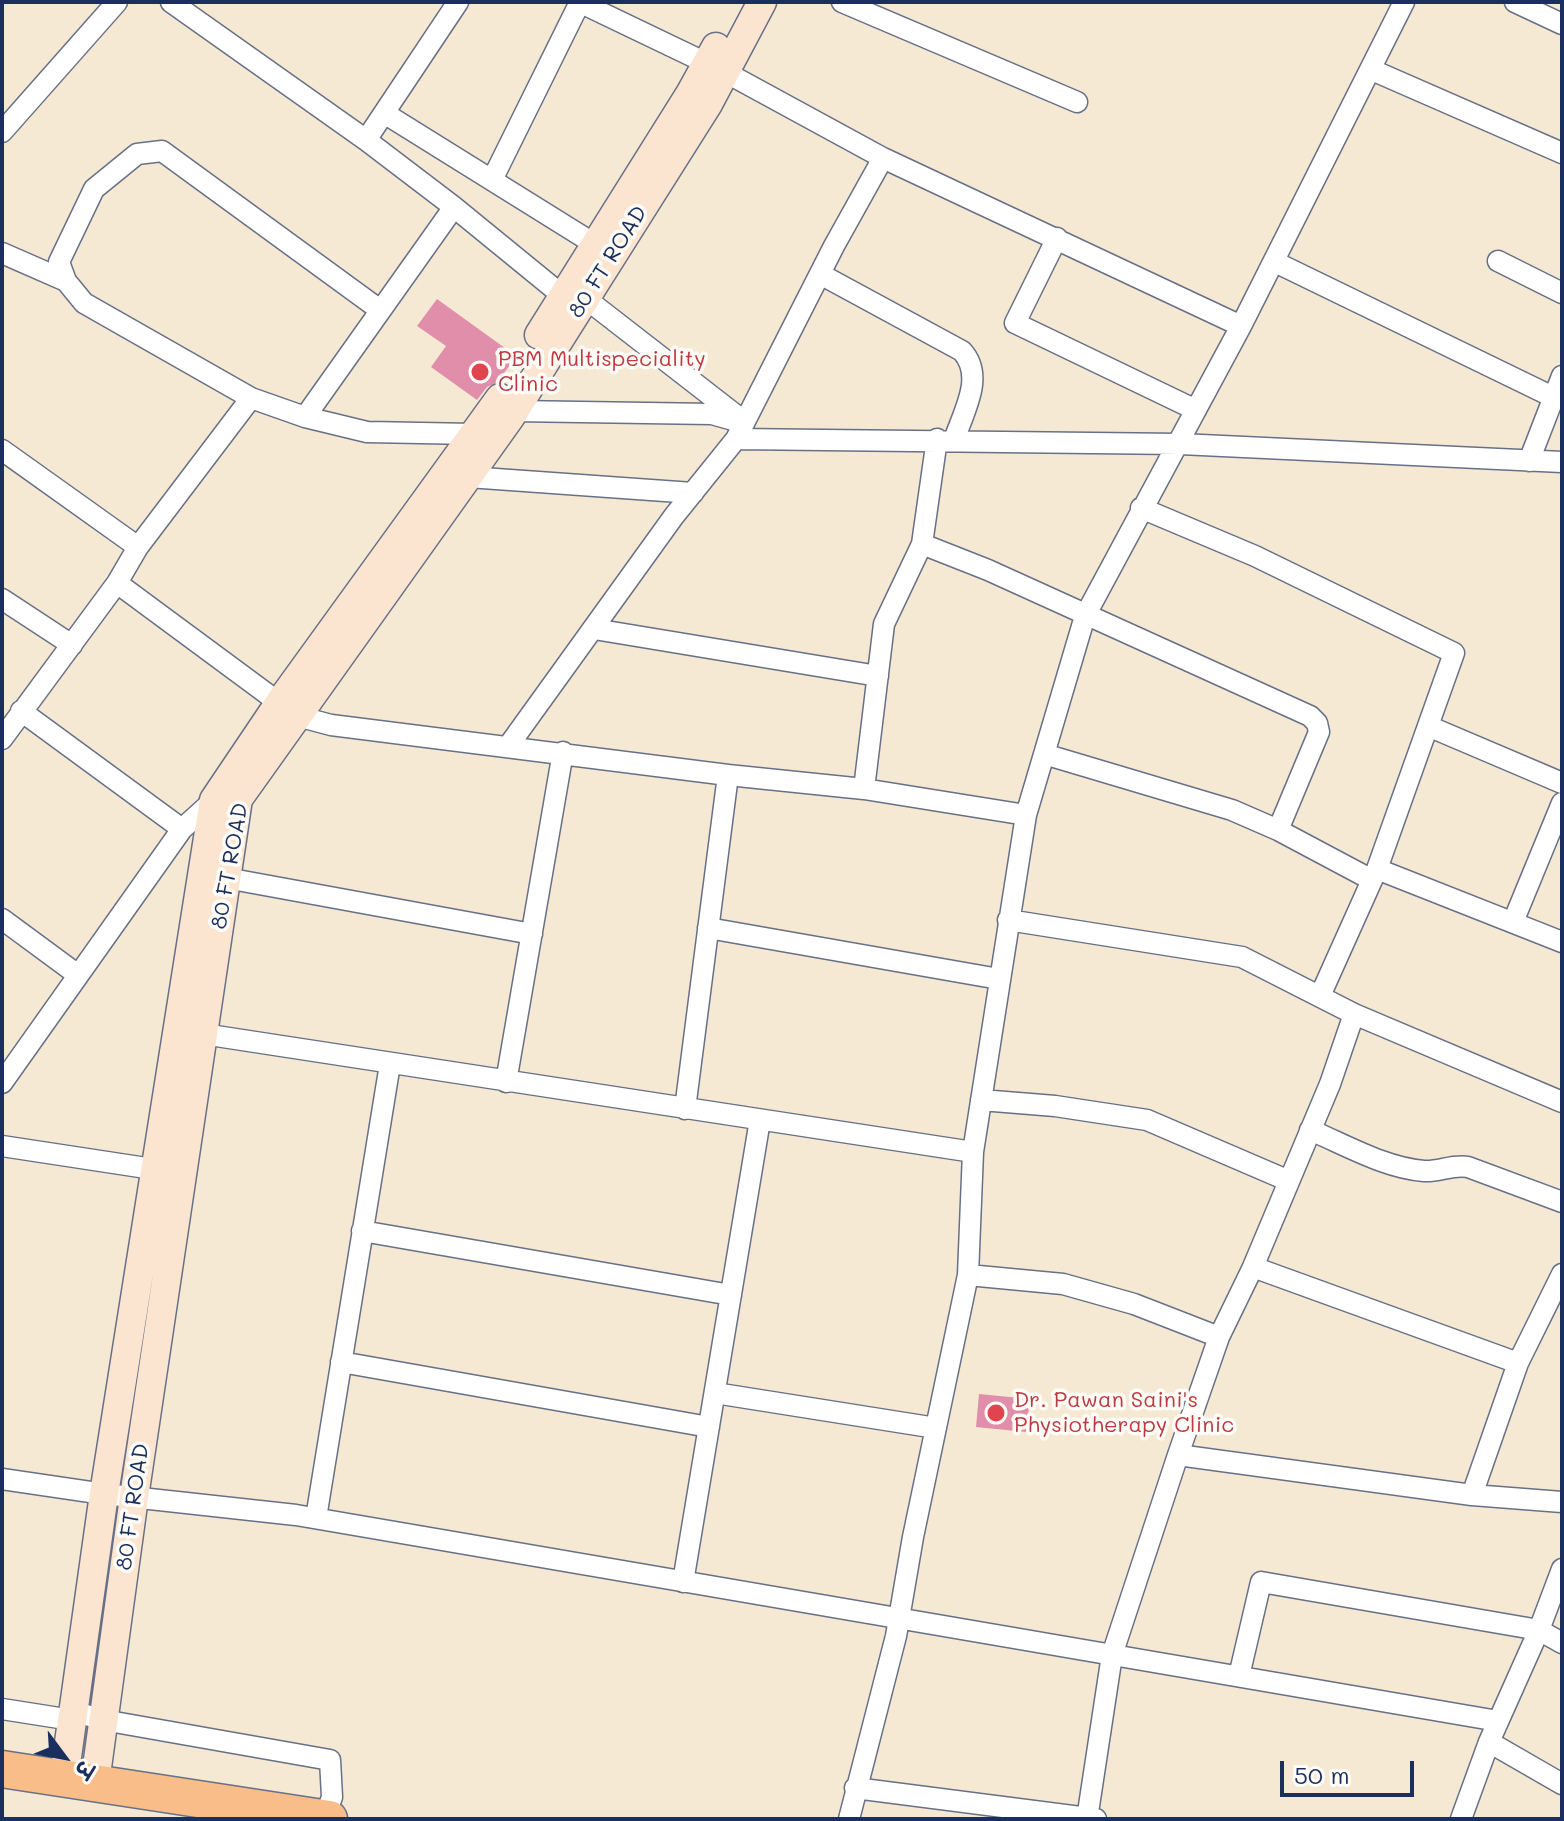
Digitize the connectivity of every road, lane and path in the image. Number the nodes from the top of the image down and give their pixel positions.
1 (171, 2) edge
2 (580, 2) edge
3 (739, 2) edge
4 (762, 2) edge
5 (842, 2) edge
6 (1404, 2) edge
7 (1515, 2) edge
8 (112, 3) edge
9 (455, 3) edge
10 (1562, 24) edge
11 (716, 68) junction
12 (1372, 70) junction
13 (1077, 102) dead end
14 (384, 113) junction
15 (2, 132) edge
16 (366, 140) junction
17 (1562, 153) edge
18 (883, 158) junction
19 (492, 180) junction
20 (454, 207) junction
21 (1057, 238) junction
22 (596, 245) junction
23 (2, 253) edge
24 (1498, 261) dead end
25 (1275, 262) junction
26 (820, 274) junction
27 (66, 281) junction
28 (1562, 293) edge
29 (574, 297) junction
30 (380, 310) junction
31 (1241, 326) junction
32 (1562, 376) edge
33 (1553, 397) junction
34 (251, 398) junction
35 (1196, 410) junction
36 (514, 411) junction
37 (305, 417) junction
38 (742, 428) junction
39 (474, 434) junction
40 (946, 439) junction
41 (1180, 444) junction
42 (2, 450) edge
43 (1529, 461) junction
44 (1562, 462) edge
45 (468, 477) junction
46 (693, 493) junction
47 (1141, 508) junction
48 (922, 544) junction
49 (138, 547) junction
50 (117, 583) junction
51 (2, 599) edge
52 (1085, 616) junction
53 (594, 629) junction
54 (72, 645) junction
55 (878, 676) junction
56 (289, 709) junction
57 (21, 711) junction
58 (1428, 726) junction
59 (2, 739) edge
60 (509, 745) junction
61 (563, 752) junction
62 (1044, 754) junction
63 (728, 775) junction
64 (1562, 783) edge
65 (864, 789) junction
66 (214, 800) junction
67 (1562, 803) edge
68 (1026, 815) junction
69 (182, 829) junction
70 (1278, 830) junction
71 (1374, 874) junction
72 (226, 878) junction
73 (2, 919) edge
74 (1008, 920) junction
75 (1513, 922) junction
76 (708, 928) junction
77 (532, 934) junction
78 (1562, 942) edge
79 (78, 975) junction
80 (999, 979) junction
81 (1320, 996) junction
82 (1354, 1014) junction
83 (203, 1034) junction
84 (390, 1064) junction
85 (3, 1079) edge
86 (506, 1082) junction
87 (981, 1100) junction
88 (1562, 1102) edge
89 (685, 1109) junction
90 (760, 1120) junction
91 (1310, 1130) junction
92 (2, 1146) edge
93 (973, 1152) junction
94 (169, 1171) junction
95 (1289, 1181) junction
96 (1562, 1202) edge
97 (362, 1231) junction
98 (1253, 1267) junction
99 (1562, 1274) edge
100 (968, 1275) junction
101 (731, 1295) junction
102 (1219, 1337) junction
103 (341, 1362) junction
104 (1518, 1363) junction
105 (715, 1393) junction
106 (709, 1427) junction
107 (936, 1428) junction
108 (1178, 1455) junction
109 (2, 1479) edge
110 (104, 1494) junction
111 (1472, 1495) junction
112 (134, 1497) junction
113 (1562, 1502) edge
114 (316, 1518) junction
115 (1562, 1569) edge
116 (683, 1582) junction
117 (899, 1620) junction
118 (1539, 1630) junction
119 (1562, 1643) edge
120 (1112, 1655) junction
121 (1239, 1676) junction
122 (2, 1709) edge
123 (73, 1716) junction
124 (103, 1720) junction
125 (1498, 1721) junction
126 (1489, 1742) junction
127 (2, 1769) edge
128 (80, 1780) junction
129 (1562, 1784) edge
130 (855, 1788) junction
131 (328, 1815) edge
132 (1090, 1818) edge
133 (849, 1819) edge
134 (1461, 1819) edge

1 - 16 street
2 - 11 street
2 - 19 street
3 - 11 main road, 80 FT ROAD
4 - 11 main road, 80 FT ROAD
5 - 13 street
6 - 12 street
7 - 10 street
8 - 15 street
9 - 14 street
11 - 18 street
11 - 22 main road, 80 FT ROAD
11 - 29 main road, 80 FT ROAD
12 - 17 street
12 - 25 street
14 - 16 street
14 - 19 street
16 - 20 street
18 - 21 street
18 - 26 street
19 - 22 street
20 - 29 street
20 - 30 street
21 - 31 street
21 - 35 street
22 - 29 main road, 80 FT ROAD
23 - 27 street
24 - 28 street
25 - 31 street
25 - 33 street
26 - 38 street
26 - 40 street
27 - 30 street
27 - 34 street
29 - 36 main road, 80 FT ROAD
29 - 38 street
29 - 39 main road, 80 FT ROAD
30 - 37 street
31 - 35 street
32 - 33 street
33 - 43 street
34 - 37 street
34 - 49 street
35 - 41 street
36 - 38 street
36 - 45 main road, 80 FT ROAD
37 - 39 street
38 - 40 street
38 - 46 street
39 - 56 main road, 80 FT ROAD
40 - 41 street
40 - 48 street
41 - 43 street
41 - 47 street
42 - 49 street
43 - 44 street
45 - 46 street
45 - 56 main road, 80 FT ROAD
46 - 53 street
47 - 52 street
47 - 58 street
48 - 52 street
48 - 55 street
49 - 50 street
50 - 54 street
50 - 56 street
51 - 54 street
52 - 62 street
52 - 70 street
53 - 55 street
53 - 60 street
54 - 57 street
55 - 65 street
56 - 60 street
56 - 66 main road, 80 FT ROAD
56 - 72 main road, 80 FT ROAD
57 - 59 street
57 - 69 street
58 - 64 street
58 - 71 street
60 - 61 street
61 - 63 street
61 - 77 street
62 - 68 street
62 - 70 street
63 - 65 street
63 - 76 street
65 - 68 street
66 - 69 street
66 - 94 main road, 80 FT ROAD
67 - 75 street
68 - 74 street
69 - 79 street
70 - 71 street
71 - 75 street
71 - 81 street
72 - 77 street
72 - 83 main road, 80 FT ROAD
73 - 79 street
74 - 80 street
74 - 81 street
75 - 78 street
76 - 80 street
76 - 89 street
77 - 86 street
79 - 85 street
80 - 87 street
81 - 82 street
82 - 88 street
82 - 91 street
83 - 84 street
83 - 94 main road, 80 FT ROAD
84 - 86 street
84 - 97 street
86 - 89 street
87 - 93 street
87 - 95 street
89 - 90 street
90 - 93 street
90 - 101 street
91 - 95 street
91 - 96 street
92 - 94 street
93 - 100 street
94 - 110 main road, 80 FT ROAD
94 - 112 main road, 80 FT ROAD
95 - 98 street
97 - 101 street
97 - 103 street
98 - 102 street
98 - 104 street
99 - 104 street
100 - 102 street
100 - 107 street
101 - 105 street
102 - 108 street
103 - 106 street
103 - 114 street
104 - 111 street
105 - 106 street
105 - 107 street
106 - 116 street
107 - 117 street
108 - 111 street
108 - 120 street
109 - 110 street
110 - 112 street
110 - 123 main road, 80 FT ROAD
111 - 113 street
112 - 114 street
112 - 124 main road, 80 FT ROAD
114 - 116 street
115 - 118 street
116 - 117 street
117 - 120 street
117 - 130 street
118 - 119 street
118 - 121 street
118 - 125 street
120 - 121 street
120 - 132 street
121 - 125 street
122 - 123 street
123 - 124 street
123 - 128 main road, 80 FT ROAD
124 - 128 main road, 80 FT ROAD
124 - 131 street
125 - 126 street
126 - 129 street
126 - 134 street
127 - 128 highway
128 - 131 highway
130 - 132 street
130 - 133 street

